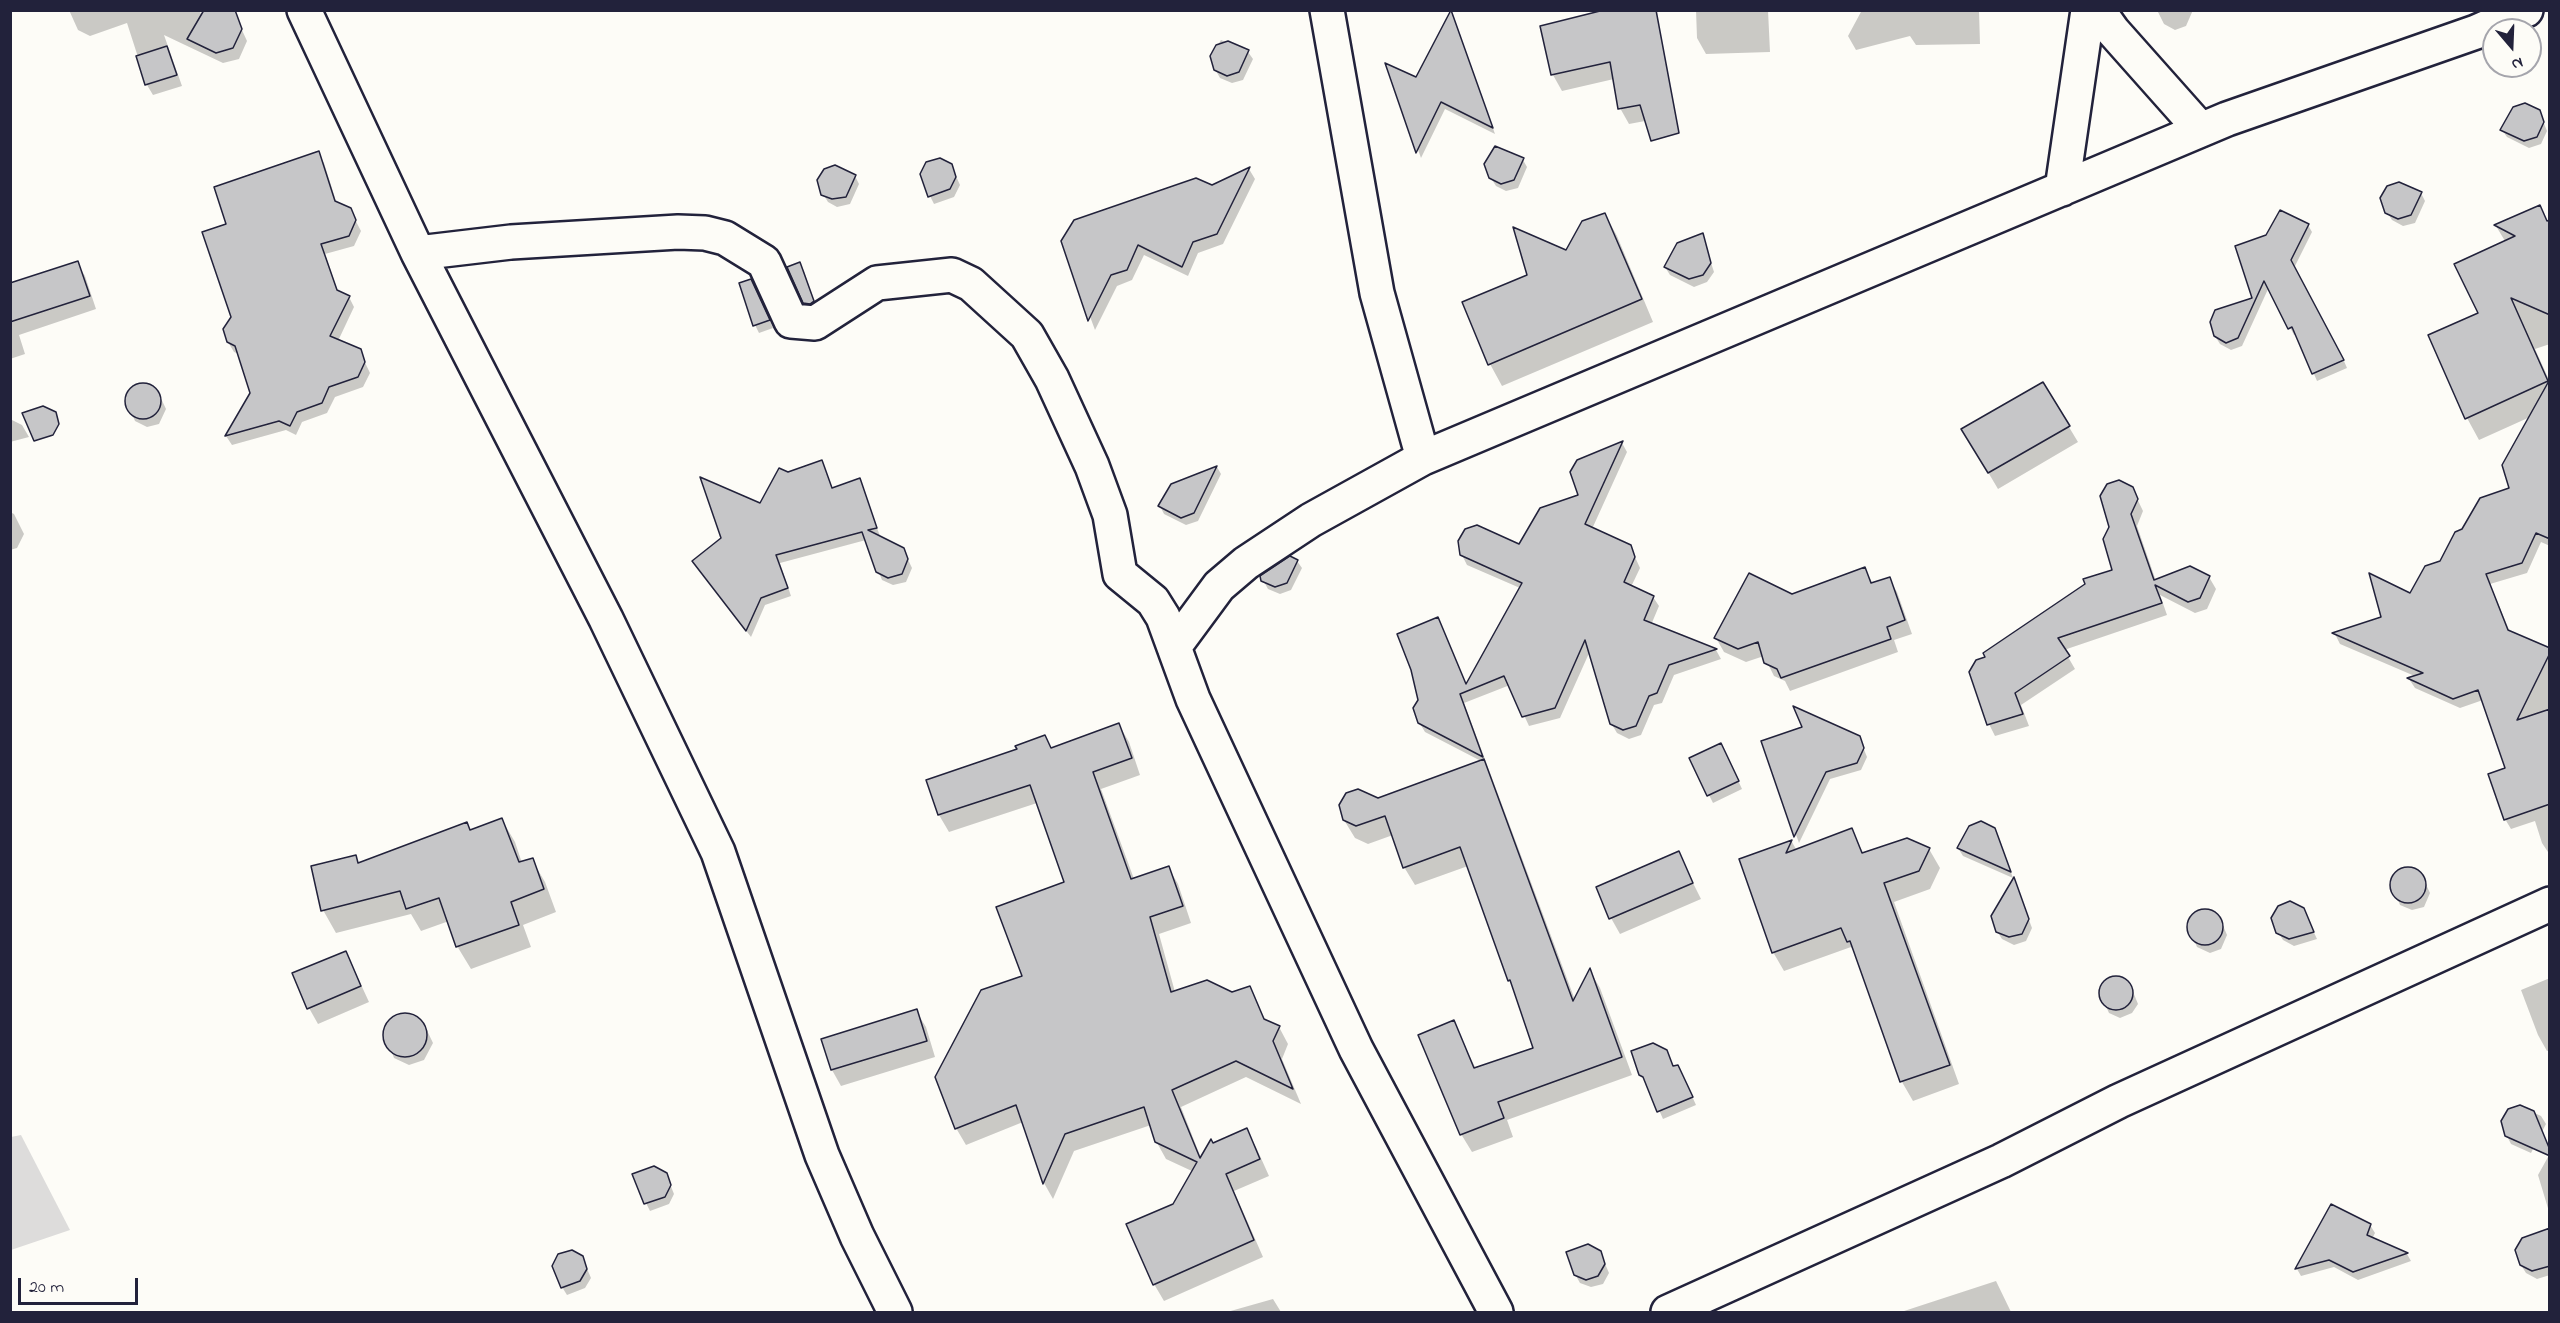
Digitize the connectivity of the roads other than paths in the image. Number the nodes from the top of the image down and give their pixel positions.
1 (304, 10) edge
2 (1328, 10) edge
3 (2088, 10) edge
4 (2098, 10) edge
5 (2526, 10) edge
6 (2201, 130) junction
7 (2062, 189) junction
8 (418, 253) junction
9 (1423, 458) junction
10 (1174, 647) junction
11 (2550, 904) edge
12 (895, 1312) edge
13 (1496, 1312) edge
14 (1668, 1312) edge

1 - 8 street
2 - 9 street
3 - 7 street
4 - 6 street
5 - 6 street
6 - 7 street
7 - 9 street
8 - 10 street
8 - 12 street
9 - 10 street
10 - 13 street
11 - 14 street

